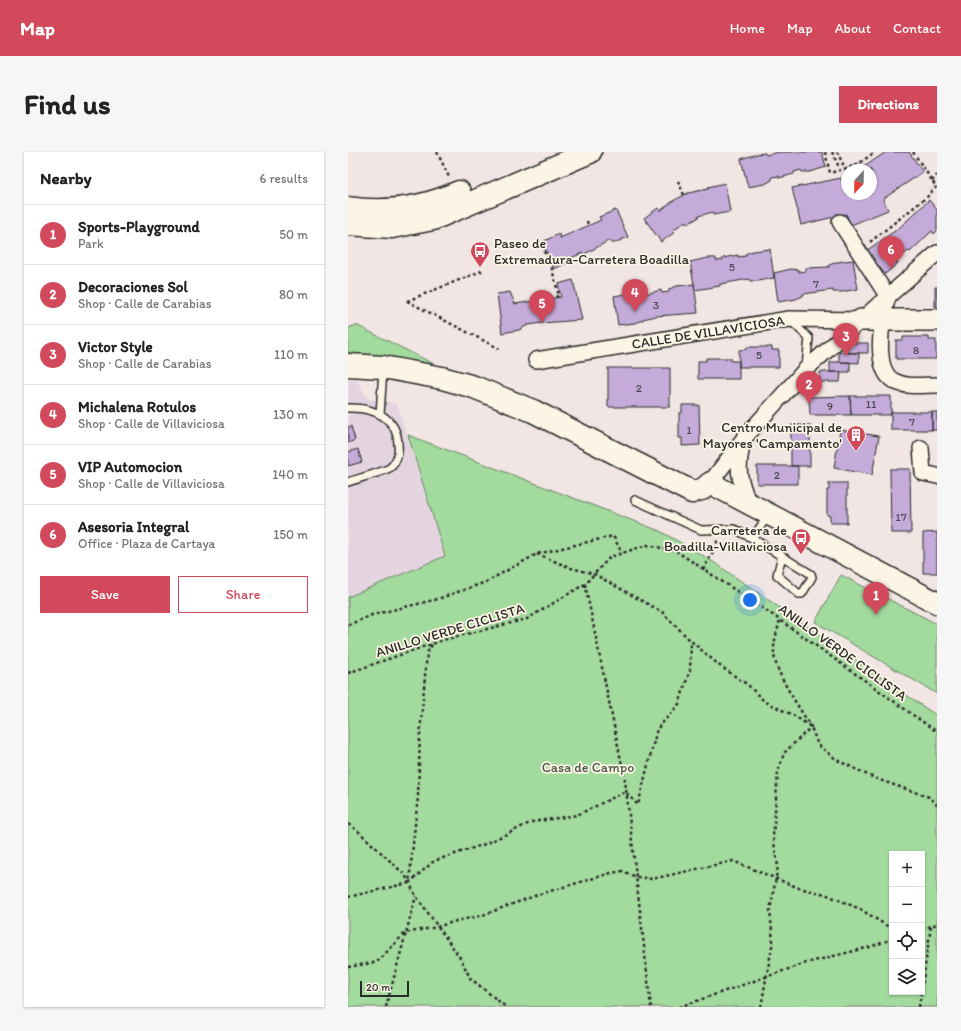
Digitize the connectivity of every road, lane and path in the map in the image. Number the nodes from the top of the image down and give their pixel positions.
1 (437, 152) edge
2 (554, 152) edge
3 (590, 152) edge
4 (825, 152) edge
5 (832, 152) edge
6 (837, 152) edge
7 (875, 152) edge
8 (913, 152) edge
9 (937, 175) edge
10 (450, 180) dead end
11 (678, 181) dead end
12 (932, 181) junction
13 (936, 187) edge
14 (684, 195) dead end
15 (348, 208) edge
16 (587, 221) dead end
17 (840, 222) dead end
18 (348, 224) edge
19 (588, 225) dead end
20 (540, 242) dead end
21 (858, 251) junction
22 (937, 253) edge
23 (484, 270) dead end
24 (888, 297) junction
25 (538, 301) dead end
26 (789, 319) junction
27 (861, 320) junction
28 (882, 320) junction
29 (937, 320) edge
30 (500, 349) dead end
31 (536, 360) dead end
32 (348, 365) edge
33 (383, 367) junction
34 (806, 369) junction
35 (937, 385) edge
36 (348, 408) edge
37 (380, 414) junction
38 (745, 437) junction
39 (921, 448) dead end
40 (937, 476) edge
41 (348, 482) edge
42 (701, 487) junction
43 (635, 500) dead end
44 (761, 511) junction
45 (711, 529) junction
46 (752, 538) junction
47 (622, 553) junction
48 (537, 554) junction
49 (782, 556) junction
50 (703, 570) junction
51 (594, 574) junction
52 (585, 584) junction
53 (937, 603) edge
54 (780, 619) junction
55 (348, 625) edge
56 (692, 642) junction
57 (433, 643) junction
58 (348, 673) edge
59 (811, 727) junction
60 (937, 732) edge
61 (625, 792) junction
62 (937, 805) edge
63 (348, 824) edge
64 (636, 877) junction
65 (776, 877) junction
66 (410, 883) junction
67 (416, 896) junction
68 (348, 897) edge
69 (937, 925) edge
70 (931, 926) junction
71 (437, 927) junction
72 (889, 927) edge
73 (925, 928) edge
74 (405, 932) junction
75 (889, 940) edge
76 (348, 967) edge
77 (766, 976) junction
78 (386, 1007) edge
79 (506, 1007) edge
80 (651, 1007) edge
81 (679, 1007) edge
82 (761, 1007) edge
83 (919, 1007) edge

1 - 10 path
2 - 15 highway
3 - 18 highway
4 - 7 path
5 - 6 path
8 - 12 path
9 - 12 path
11 - 14 path
12 - 13 path
13 - 21 path
16 - 19 path
17 - 21 street
20 - 25 path
21 - 24 street
22 - 24 street
23 - 30 path
24 - 27 street
24 - 28 street
26 - 27 street, CALLE DE VILLAVICIOSA
26 - 31 street, CALLE DE VILLAVICIOSA
26 - 34 lane
27 - 28 street, CALLE DE VILLAVICIOSA
27 - 34 street
28 - 29 street, CALLE DE VILLAVICIOSA
28 - 35 street
32 - 33 highway
33 - 37 lane
33 - 42 highway
34 - 38 street
36 - 37 lane
37 - 41 lane
38 - 42 street
38 - 44 street
39 - 40 street
42 - 44 street
43 - 45 lane
44 - 46 lane
44 - 53 street
45 - 46 lane
45 - 50 path
46 - 49 lane
47 - 48 path
47 - 50 path, ANILLO VERDE CICLISTA
47 - 51 path, ANILLO VERDE CICLISTA
48 - 51 path
48 - 55 path
49 - 49 lane
50 - 54 path, ANILLO VERDE CICLISTA
51 - 52 path, ANILLO VERDE CICLISTA
51 - 56 path
52 - 57 path, ANILLO VERDE CICLISTA
52 - 61 path
54 - 59 path
54 - 60 path, ANILLO VERDE CICLISTA
56 - 59 path
56 - 61 path
57 - 58 path, ANILLO VERDE CICLISTA
57 - 66 path
59 - 62 path
59 - 65 path
61 - 64 path
61 - 66 path
63 - 66 path
64 - 65 path
64 - 71 path
64 - 80 path
65 - 72 path
65 - 77 path
66 - 67 path
66 - 68 path
67 - 71 path
67 - 74 path
69 - 70 path
70 - 73 path
70 - 83 path
71 - 74 path
71 - 79 path
74 - 76 path
74 - 78 path
75 - 77 path
77 - 81 path
77 - 82 path

